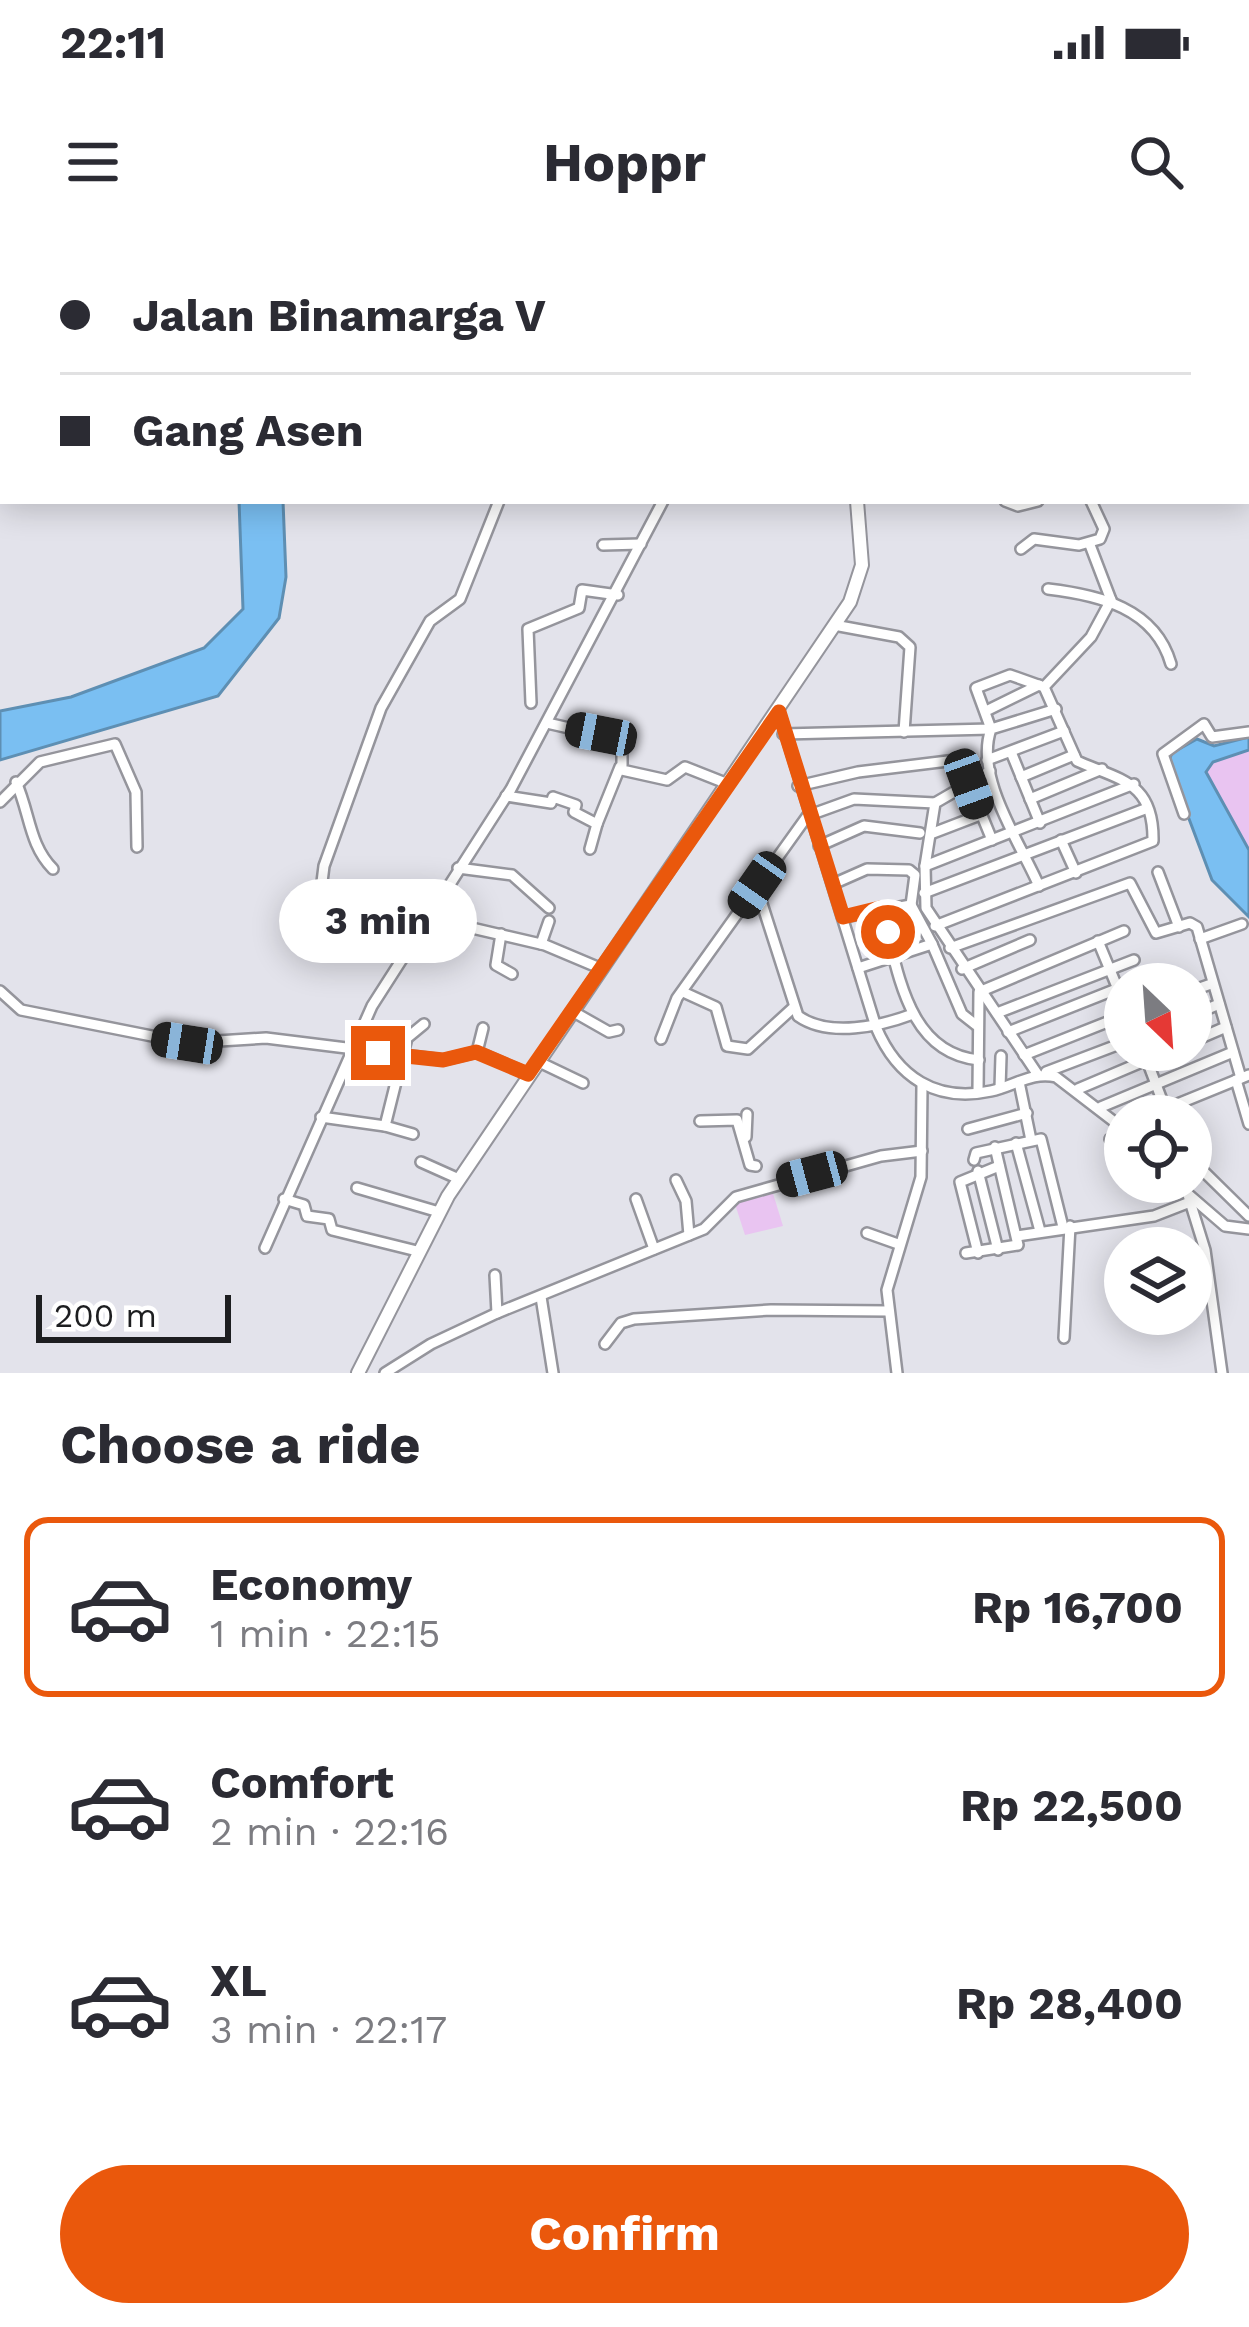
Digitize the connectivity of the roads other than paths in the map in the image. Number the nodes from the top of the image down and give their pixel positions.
1 (498, 504) edge
2 (661, 504) edge
3 (857, 504) edge
4 (1092, 504) edge
5 (640, 544) junction
6 (603, 545) dead end
7 (1090, 545) junction
8 (1021, 549) dead end
9 (1048, 589) dead end
10 (618, 595) junction
11 (1111, 600) junction
12 (834, 625) junction
13 (1171, 664) dead end
14 (1042, 686) junction
15 (531, 703) dead end
16 (1056, 709) junction
17 (986, 711) junction
18 (779, 712) junction
19 (547, 724) junction
20 (992, 729) junction
21 (1064, 731) junction
22 (1249, 731) edge
23 (904, 732) junction
24 (783, 734) junction
25 (1012, 752) junction
26 (1074, 755) junction
27 (956, 760) dead end
28 (989, 766) junction
29 (620, 767) junction
30 (1102, 769) junction
31 (1021, 777) junction
32 (16, 782) junction
33 (728, 784) junction
34 (969, 784) junction
35 (1134, 784) junction
36 (798, 786) junction
37 (506, 796) junction
38 (1030, 799) junction
39 (0, 802) edge
40 (935, 803) junction
41 (1145, 809) junction
42 (813, 813) junction
43 (1184, 814) dead end
44 (980, 815) junction
45 (1040, 823) junction
46 (597, 824) junction
47 (920, 833) dead end
48 (933, 833) junction
49 (1014, 833) junction
50 (992, 840) junction
51 (1061, 840) junction
52 (818, 846) junction
53 (137, 847) dead end
54 (590, 849) dead end
55 (1025, 854) junction
56 (925, 866) junction
57 (458, 868) junction
58 (53, 869) dead end
59 (1158, 872) dead end
60 (1076, 873) junction
61 (832, 884) junction
62 (757, 885) junction
63 (1039, 886) junction
64 (924, 893) junction
65 (911, 905) junction
66 (550, 908) dead end
67 (880, 908) junction
68 (843, 917) junction
69 (430, 918) junction
70 (549, 921) dead end
71 (1242, 924) dead end
72 (934, 926) junction
73 (1178, 927) junction
74 (1124, 931) dead end
75 (501, 934) junction
76 (1200, 939) junction
77 (1030, 940) dead end
78 (1098, 941) junction
79 (541, 944) junction
80 (932, 944) junction
81 (950, 948) junction
82 (313, 954) dead end
83 (895, 956) junction
84 (1135, 960) dead end
85 (1110, 963) edge
86 (1121, 963) edge
87 (1206, 963) edge
88 (858, 968) junction
89 (1104, 968) edge
90 (602, 969) junction
91 (962, 969) junction
92 (512, 974) dead end
93 (1212, 986) edge
94 (0, 992) edge
95 (683, 992) junction
96 (979, 992) junction
97 (1104, 994) edge
98 (1219, 1004) junction
99 (794, 1007) junction
100 (1212, 1007) edge
101 (572, 1011) junction
102 (997, 1013) junction
103 (913, 1014) junction
104 (1104, 1019) edge
105 (424, 1024) dead end
106 (976, 1025) junction
107 (876, 1027) junction
108 (483, 1028) dead end
109 (1226, 1028) junction
110 (618, 1030) dead end
111 (1008, 1032) junction
112 (1212, 1034) edge
113 (661, 1039) dead end
114 (354, 1049) junction
115 (1104, 1050) edge
116 (476, 1052) junction
117 (1233, 1052) junction
118 (1024, 1055) junction
119 (403, 1056) junction
120 (1001, 1056) dead end
121 (979, 1060) junction
122 (537, 1061) junction
123 (1113, 1071) edge
124 (1152, 1071) edge
125 (528, 1074) junction
126 (1040, 1074) junction
127 (1242, 1078) edge
128 (1019, 1082) junction
129 (583, 1083) dead end
130 (1157, 1084) junction
131 (922, 1086) junction
132 (1000, 1088) junction
133 (1078, 1089) junction
134 (978, 1092) junction
135 (1161, 1095) edge
136 (1198, 1095) edge
137 (1101, 1107) junction
138 (1104, 1110) edge
139 (1027, 1113) junction
140 (747, 1114) dead end
141 (321, 1117) junction
142 (700, 1121) dead end
143 (1249, 1124) edge
144 (386, 1126) junction
145 (968, 1129) dead end
146 (412, 1134) dead end
147 (1031, 1140) junction
148 (1016, 1143) junction
149 (995, 1147) junction
150 (922, 1151) junction
151 (421, 1162) dead end
152 (756, 1166) junction
153 (976, 1166) junction
154 (999, 1166) junction
155 (459, 1179) junction
156 (676, 1180) dead end
157 (1212, 1180) edge
158 (766, 1186) junction
159 (357, 1188) dead end
160 (637, 1198) dead end
161 (284, 1199) junction
162 (1176, 1203) edge
163 (1191, 1203) edge
164 (1195, 1203) edge
165 (439, 1212) junction
166 (1249, 1216) edge
167 (1138, 1218) junction
168 (1067, 1226) junction
169 (1140, 1227) edge
170 (1249, 1230) edge
171 (1040, 1231) junction
172 (867, 1233) dead end
173 (689, 1235) junction
174 (1017, 1236) junction
175 (898, 1244) junction
176 (265, 1248) dead end
177 (654, 1250) junction
178 (998, 1250) junction
179 (417, 1251) junction
180 (495, 1275) dead end
181 (541, 1297) junction
182 (889, 1311) junction
183 (497, 1313) junction
184 (1064, 1338) dead end
185 (605, 1344) dead end
186 (358, 1373) edge
187 (385, 1373) edge
188 (553, 1373) edge
189 (897, 1373) edge
190 (1222, 1373) edge

1 - 82 street
2 - 5 street
3 - 12 main road
4 - 7 street
5 - 6 street
5 - 10 street
7 - 8 street
7 - 11 street
9 - 11 street
10 - 15 street
10 - 19 street
11 - 13 street
11 - 14 street
12 - 18 main road
12 - 23 street
14 - 16 street
14 - 17 street
14 - 17 street
16 - 20 street
16 - 21 street
17 - 20 street
18 - 24 street
18 - 33 main road
19 - 29 street
19 - 37 street
20 - 23 street
20 - 28 street
21 - 25 street
21 - 26 street
22 - 43 street
23 - 24 street
24 - 36 street
25 - 28 street
25 - 31 street
26 - 30 street
26 - 31 street
27 - 36 street
28 - 34 street
28 - 49 street
29 - 33 street
29 - 46 street
30 - 35 street
30 - 38 street
31 - 38 street
32 - 39 street
32 - 53 street
32 - 58 street
33 - 90 main road
34 - 40 street
34 - 44 street
35 - 41 street
35 - 45 street
36 - 42 street
37 - 46 street
37 - 57 street
38 - 45 street
40 - 42 street
40 - 48 street
41 - 51 street
41 - 60 street
42 - 52 street
42 - 62 street
44 - 48 street
44 - 50 street
45 - 49 street
46 - 54 street
47 - 52 street
48 - 56 street
49 - 50 street
49 - 55 street
50 - 56 street
51 - 55 street
51 - 60 street
52 - 61 street
55 - 63 street
55 - 64 street
56 - 64 street
57 - 66 street
57 - 69 street
59 - 73 street
60 - 63 street
61 - 65 street
61 - 68 street
62 - 95 street
62 - 99 street
63 - 72 street
64 - 72 street
65 - 67 street
65 - 80 street
67 - 68 street
67 - 83 street
68 - 88 street
69 - 75 street
69 - 114 street
70 - 79 street
71 - 76 street
72 - 81 street
73 - 76 street
73 - 81 street
74 - 78 street
75 - 79 street
75 - 92 street
76 - 87 street
77 - 91 street
78 - 85 street
78 - 96 street
79 - 90 street
80 - 83 street
80 - 106 street
81 - 91 street
83 - 88 street
83 - 103 street
84 - 86 street
88 - 107 street
89 - 102 street
90 - 101 main road
91 - 96 street
93 - 98 street
94 - 114 street
95 - 99 street
95 - 113 street
96 - 102 street
96 - 106 street
97 - 111 street
98 - 100 street
98 - 109 street
99 - 107 street
101 - 110 street
101 - 122 main road
102 - 111 street
103 - 107 street
103 - 121 street
104 - 118 street
105 - 119 street
106 - 121 street
107 - 131 street
108 - 116 street
109 - 112 street
109 - 117 street
111 - 118 street
114 - 119 street
114 - 141 street
115 - 126 street
116 - 119 street
116 - 125 street
117 - 127 street
117 - 130 street
118 - 126 street
119 - 144 street
120 - 132 street
121 - 134 street
122 - 125 main road
122 - 129 street
123 - 133 street
124 - 130 street
125 - 155 main road
126 - 128 street
126 - 133 street
127 - 136 street
127 - 143 street
128 - 132 street
128 - 139 street
130 - 135 street
130 - 137 street
131 - 134 street
131 - 150 street
132 - 134 street
133 - 137 street
137 - 138 street
139 - 145 street
139 - 147 street
140 - 152 street
141 - 144 street
141 - 161 street
142 - 152 street
144 - 146 street
147 - 148 street
147 - 168 street
148 - 149 street
148 - 171 street
149 - 153 street
149 - 154 street
150 - 158 street
150 - 175 street
151 - 155 street
152 - 158 street
153 - 154 street
153 - 178 street
153 - 178 street
154 - 174 street
155 - 165 main road
156 - 173 street
157 - 166 street
158 - 173 street
159 - 165 street
160 - 177 street
161 - 176 street
161 - 179 street
162 - 167 street
163 - 190 street
164 - 170 street
165 - 179 main road
167 - 168 street
167 - 169 street
168 - 171 street
168 - 184 street
171 - 174 street
172 - 175 street
173 - 177 street
174 - 178 street
175 - 182 street
177 - 181 street
179 - 186 main road
180 - 183 street
181 - 183 street
181 - 188 street
182 - 185 street
182 - 189 street
183 - 187 street

